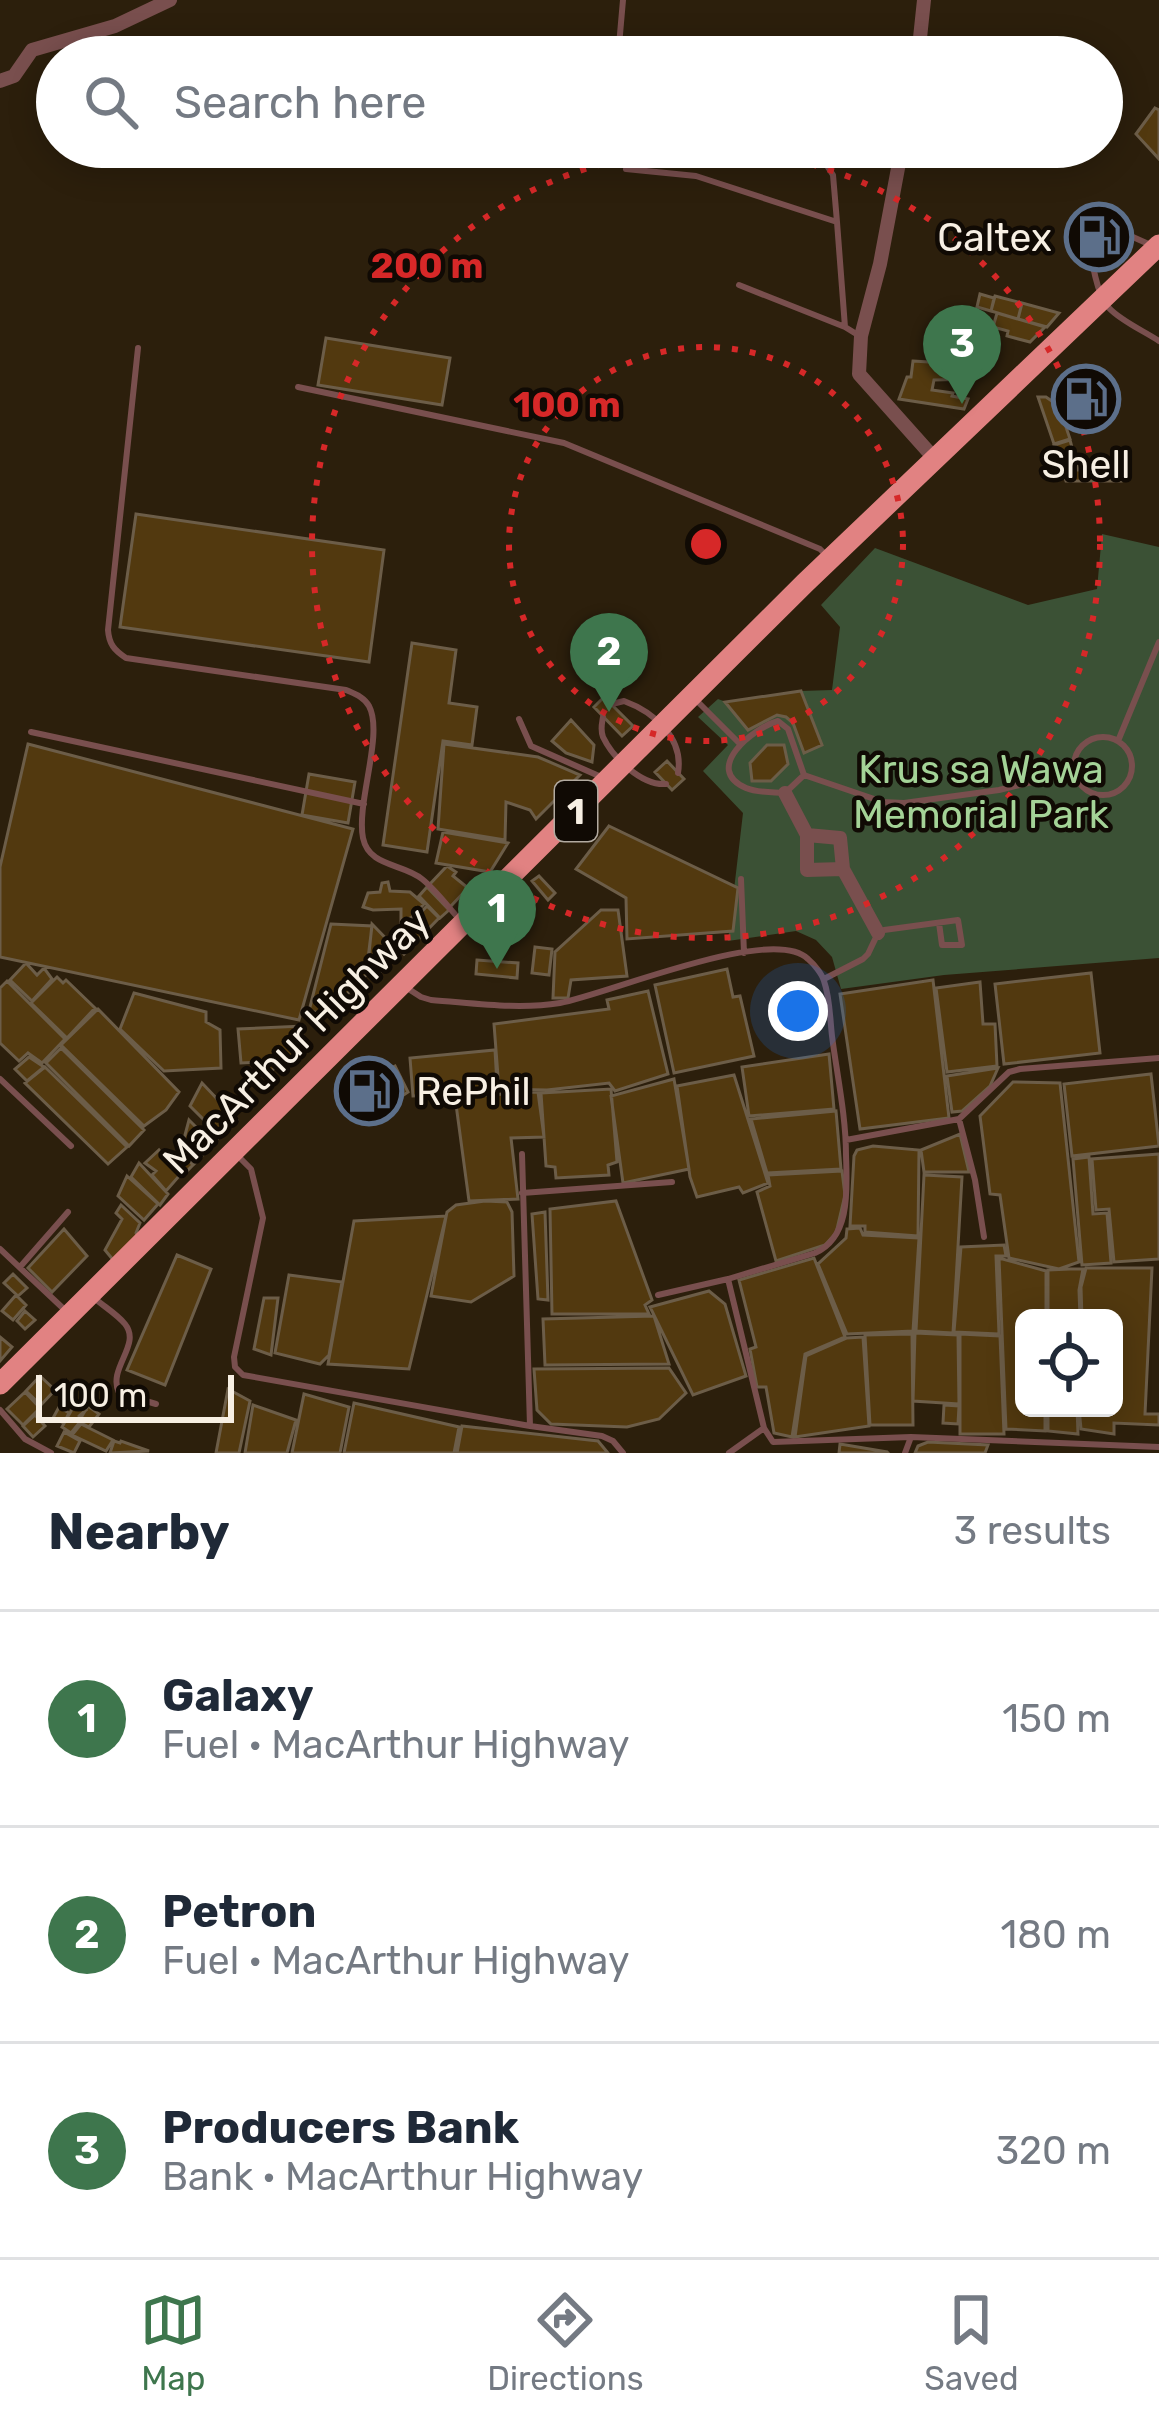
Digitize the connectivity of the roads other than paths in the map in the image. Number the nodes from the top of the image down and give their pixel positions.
1 (170, 0) edge
2 (623, 0) edge
3 (924, 0) edge
4 (81, 36) edge
5 (619, 36) edge
6 (920, 36) edge
7 (36, 49) edge
8 (0, 81) edge
9 (828, 168) edge
10 (898, 168) edge
11 (626, 169) dead end
12 (837, 221) junction
13 (1106, 232) dead end
14 (1092, 242) dead end
15 (1158, 246) edge
16 (739, 285) dead end
17 (1103, 298) junction
18 (845, 327) junction
19 (861, 337) junction
20 (1159, 340) edge
21 (138, 348) dead end
22 (298, 387) dead end
23 (934, 458) junction
24 (830, 559) junction
25 (1159, 642) edge
26 (691, 696) junction
27 (612, 704) dead end
28 (603, 716) dead end
29 (518, 719) dead end
30 (663, 722) junction
31 (31, 732) dead end
32 (1118, 741) junction
33 (740, 744) junction
34 (623, 763) junction
35 (1074, 772) junction
36 (678, 773) dead end
37 (803, 775) junction
38 (607, 780) junction
39 (666, 784) dead end
40 (785, 793) junction
41 (364, 804) junction
42 (807, 835) junction
43 (844, 869) junction
44 (741, 879) dead end
45 (939, 923) junction
46 (464, 925) junction
47 (878, 933) junction
48 (744, 952) junction
49 (824, 979) junction
50 (404, 985) junction
51 (1159, 1058) edge
52 (0, 1079) edge
53 (959, 1119) junction
54 (846, 1140) junction
55 (71, 1146) dead end
56 (234, 1152) junction
57 (522, 1154) dead end
58 (672, 1182) dead end
59 (522, 1193) junction
60 (68, 1212) dead end
61 (984, 1237) dead end
62 (0, 1249) edge
63 (20, 1267) junction
64 (728, 1279) junction
65 (90, 1295) junction
66 (658, 1295) dead end
67 (70, 1315) junction
68 (0, 1384) edge
69 (156, 1404) dead end
70 (0, 1410) edge
71 (530, 1426) junction
72 (764, 1428) junction
73 (911, 1437) junction
74 (1159, 1447) edge
75 (51, 1453) edge
76 (623, 1453) edge
77 (729, 1453) edge
78 (905, 1453) edge

1 - 4 street
2 - 5 lane
3 - 6 street
7 - 8 street
9 - 12 lane
10 - 19 street
11 - 12 lane
12 - 18 lane
13 - 15 lane
14 - 17 lane
15 - 17 highway, MacArthur Highway / 1
16 - 18 lane
17 - 20 lane
17 - 23 highway, MacArthur Highway / 1
18 - 19 lane
19 - 23 street
21 - 41 lane
22 - 24 lane
23 - 24 highway, MacArthur Highway / 1
24 - 26 highway, MacArthur Highway / 1
25 - 32 lane
26 - 30 highway, MacArthur Highway / 1
26 - 33 lane
27 - 30 lane
28 - 34 lane
29 - 38 lane
30 - 34 highway, MacArthur Highway / 1
30 - 36 lane
31 - 41 lane
32 - 35 lane
32 - 35 lane
33 - 37 lane
33 - 40 lane
34 - 38 highway, MacArthur Highway / 1
34 - 39 lane
35 - 37 lane
37 - 40 lane
38 - 46 highway, MacArthur Highway / 1
40 - 42 street
41 - 46 lane
42 - 43 street
42 - 43 street
43 - 47 street
44 - 48 lane
45 - 45 lane
45 - 47 lane
46 - 50 highway, MacArthur Highway / 1
47 - 49 lane
48 - 49 lane
48 - 50 lane
49 - 54 lane
50 - 56 highway, MacArthur Highway / 1
51 - 53 lane
52 - 55 lane
53 - 54 lane
53 - 61 lane
54 - 64 lane
56 - 65 highway, MacArthur Highway / 1
56 - 71 lane
57 - 59 lane
58 - 59 lane
59 - 71 lane
60 - 63 lane
62 - 63 lane
63 - 67 lane
64 - 66 lane
64 - 72 lane
65 - 67 highway, MacArthur Highway / 1
65 - 69 lane
67 - 68 highway, MacArthur Highway / 1
70 - 75 lane
71 - 76 lane
72 - 73 lane
72 - 77 lane
73 - 74 lane
73 - 78 lane

